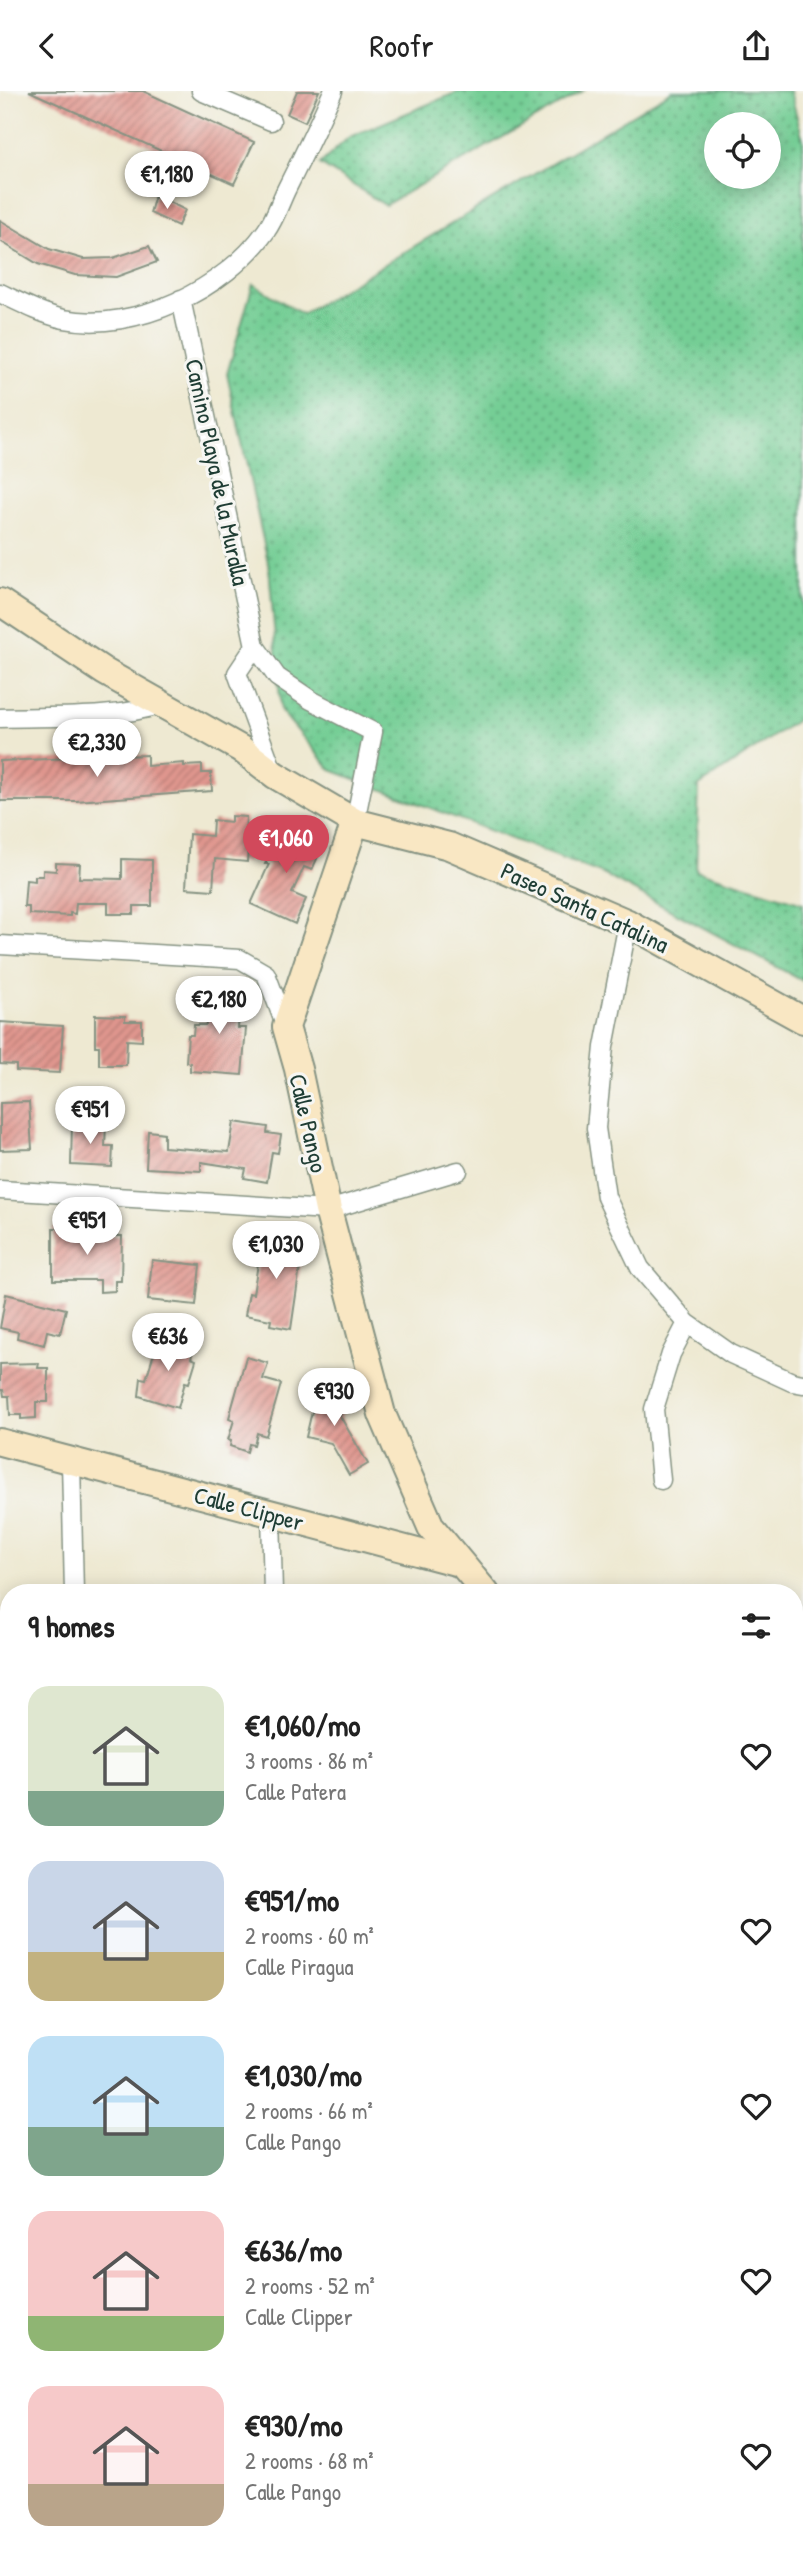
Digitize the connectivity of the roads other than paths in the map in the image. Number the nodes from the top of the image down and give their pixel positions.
1 (201, 91) edge
2 (333, 91) edge
3 (271, 121) dead end
4 (0, 293) edge
5 (181, 299) junction
6 (0, 602) edge
7 (255, 646) junction
8 (163, 704) junction
9 (0, 718) edge
10 (275, 775) junction
11 (355, 822) junction
12 (628, 923) junction
13 (0, 945) edge
14 (803, 1020) edge
15 (286, 1027) junction
16 (458, 1171) dead end
17 (0, 1190) edge
18 (328, 1210) junction
19 (687, 1322) junction
20 (803, 1384) edge
21 (0, 1442) edge
22 (71, 1461) junction
23 (661, 1480) dead end
24 (271, 1513) junction
25 (459, 1563) junction
26 (74, 1584) edge
27 (273, 1584) edge
28 (478, 1584) edge

1 - 3 street
2 - 5 street
4 - 5 street
5 - 7 street, Camino Playa de la Muralla
6 - 8 street, Paseo Santa Catalina
7 - 10 street
7 - 11 street, Camino Playa de la Muralla
8 - 9 street
8 - 10 street, Paseo Santa Catalina
10 - 11 street, Paseo Santa Catalina
11 - 12 street, Paseo Santa Catalina
11 - 15 street
12 - 14 street, Paseo Santa Catalina
12 - 19 street
13 - 15 street, Calle Pango
15 - 18 street, Calle Pango
16 - 18 street
17 - 18 street
18 - 25 street, Calle Pango
19 - 20 street
19 - 23 street
21 - 22 street, Calle Clipper
22 - 24 street, Calle Clipper
22 - 26 street
24 - 25 street, Calle Clipper
24 - 27 street
25 - 28 street

